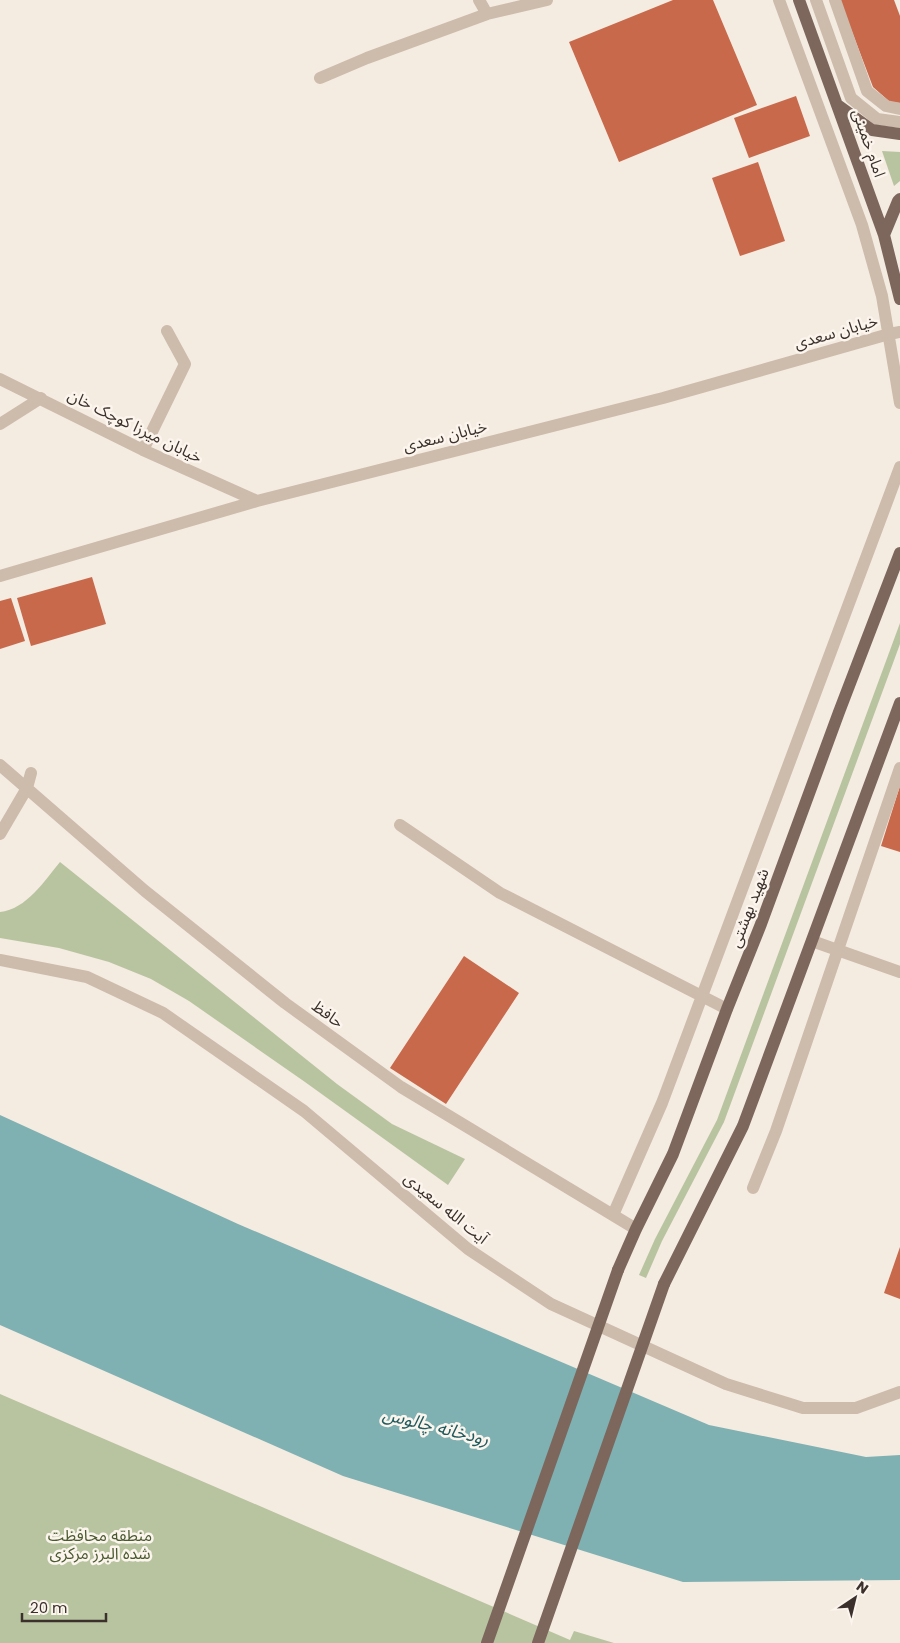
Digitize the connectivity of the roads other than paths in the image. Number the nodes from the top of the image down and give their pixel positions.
1 (479, 0) edge
2 (547, 0) edge
3 (779, 0) edge
4 (799, 0) edge
5 (816, 0) edge
6 (835, 0) edge
7 (487, 14) junction
8 (320, 78) dead end
9 (838, 106) junction
10 (900, 109) edge
11 (900, 122) edge
12 (900, 134) edge
13 (900, 199) edge
14 (884, 235) junction
15 (900, 297) edge
16 (167, 331) dead end
17 (895, 333) edge
18 (0, 379) edge
19 (41, 398) junction
20 (900, 403) edge
21 (0, 424) edge
22 (143, 450) junction
23 (900, 466) edge
24 (256, 501) junction
25 (900, 553) edge
26 (0, 576) edge
27 (900, 703) edge
28 (0, 765) edge
29 (900, 768) edge
30 (31, 774) dead end
31 (27, 788) junction
32 (400, 824) dead end
33 (0, 834) edge
34 (812, 941) junction
35 (837, 950) junction
36 (0, 960) edge
37 (900, 972) edge
38 (702, 996) junction
39 (727, 1009) junction
40 (753, 1188) dead end
41 (613, 1215) junction
42 (636, 1229) junction
43 (900, 1392) edge
44 (487, 1643) edge
45 (538, 1643) edge

1 - 7 street
2 - 7 street
3 - 17 street
4 - 9 main road, امام خمینی
5 - 11 street
6 - 10 street
7 - 8 street
9 - 12 main road
9 - 14 main road, امام خمینی
13 - 14 main road
14 - 15 main road, امام خمینی
16 - 22 street
17 - 20 street
17 - 24 street, خیابان سعدی
18 - 19 street, خیابان میرزا کوچک خان
19 - 21 street
19 - 22 street, خیابان میرزا کوچک خان
22 - 24 street, خیابان میرزا کوچک خان
23 - 38 street
24 - 26 street, خیابان سعدی
25 - 39 main road, شهید بهشتی
27 - 34 main road
28 - 31 street
29 - 35 street
30 - 31 street
31 - 33 street
31 - 41 street, حافظ
32 - 38 street
34 - 35 street
34 - 45 main road, bridge
35 - 37 street
35 - 40 street
36 - 43 street, آیت الله سعیدی
38 - 39 street
38 - 41 street
39 - 42 main road, شهید بهشتی
41 - 42 street, حافظ
42 - 44 main road, شهید بهشتی, bridge

